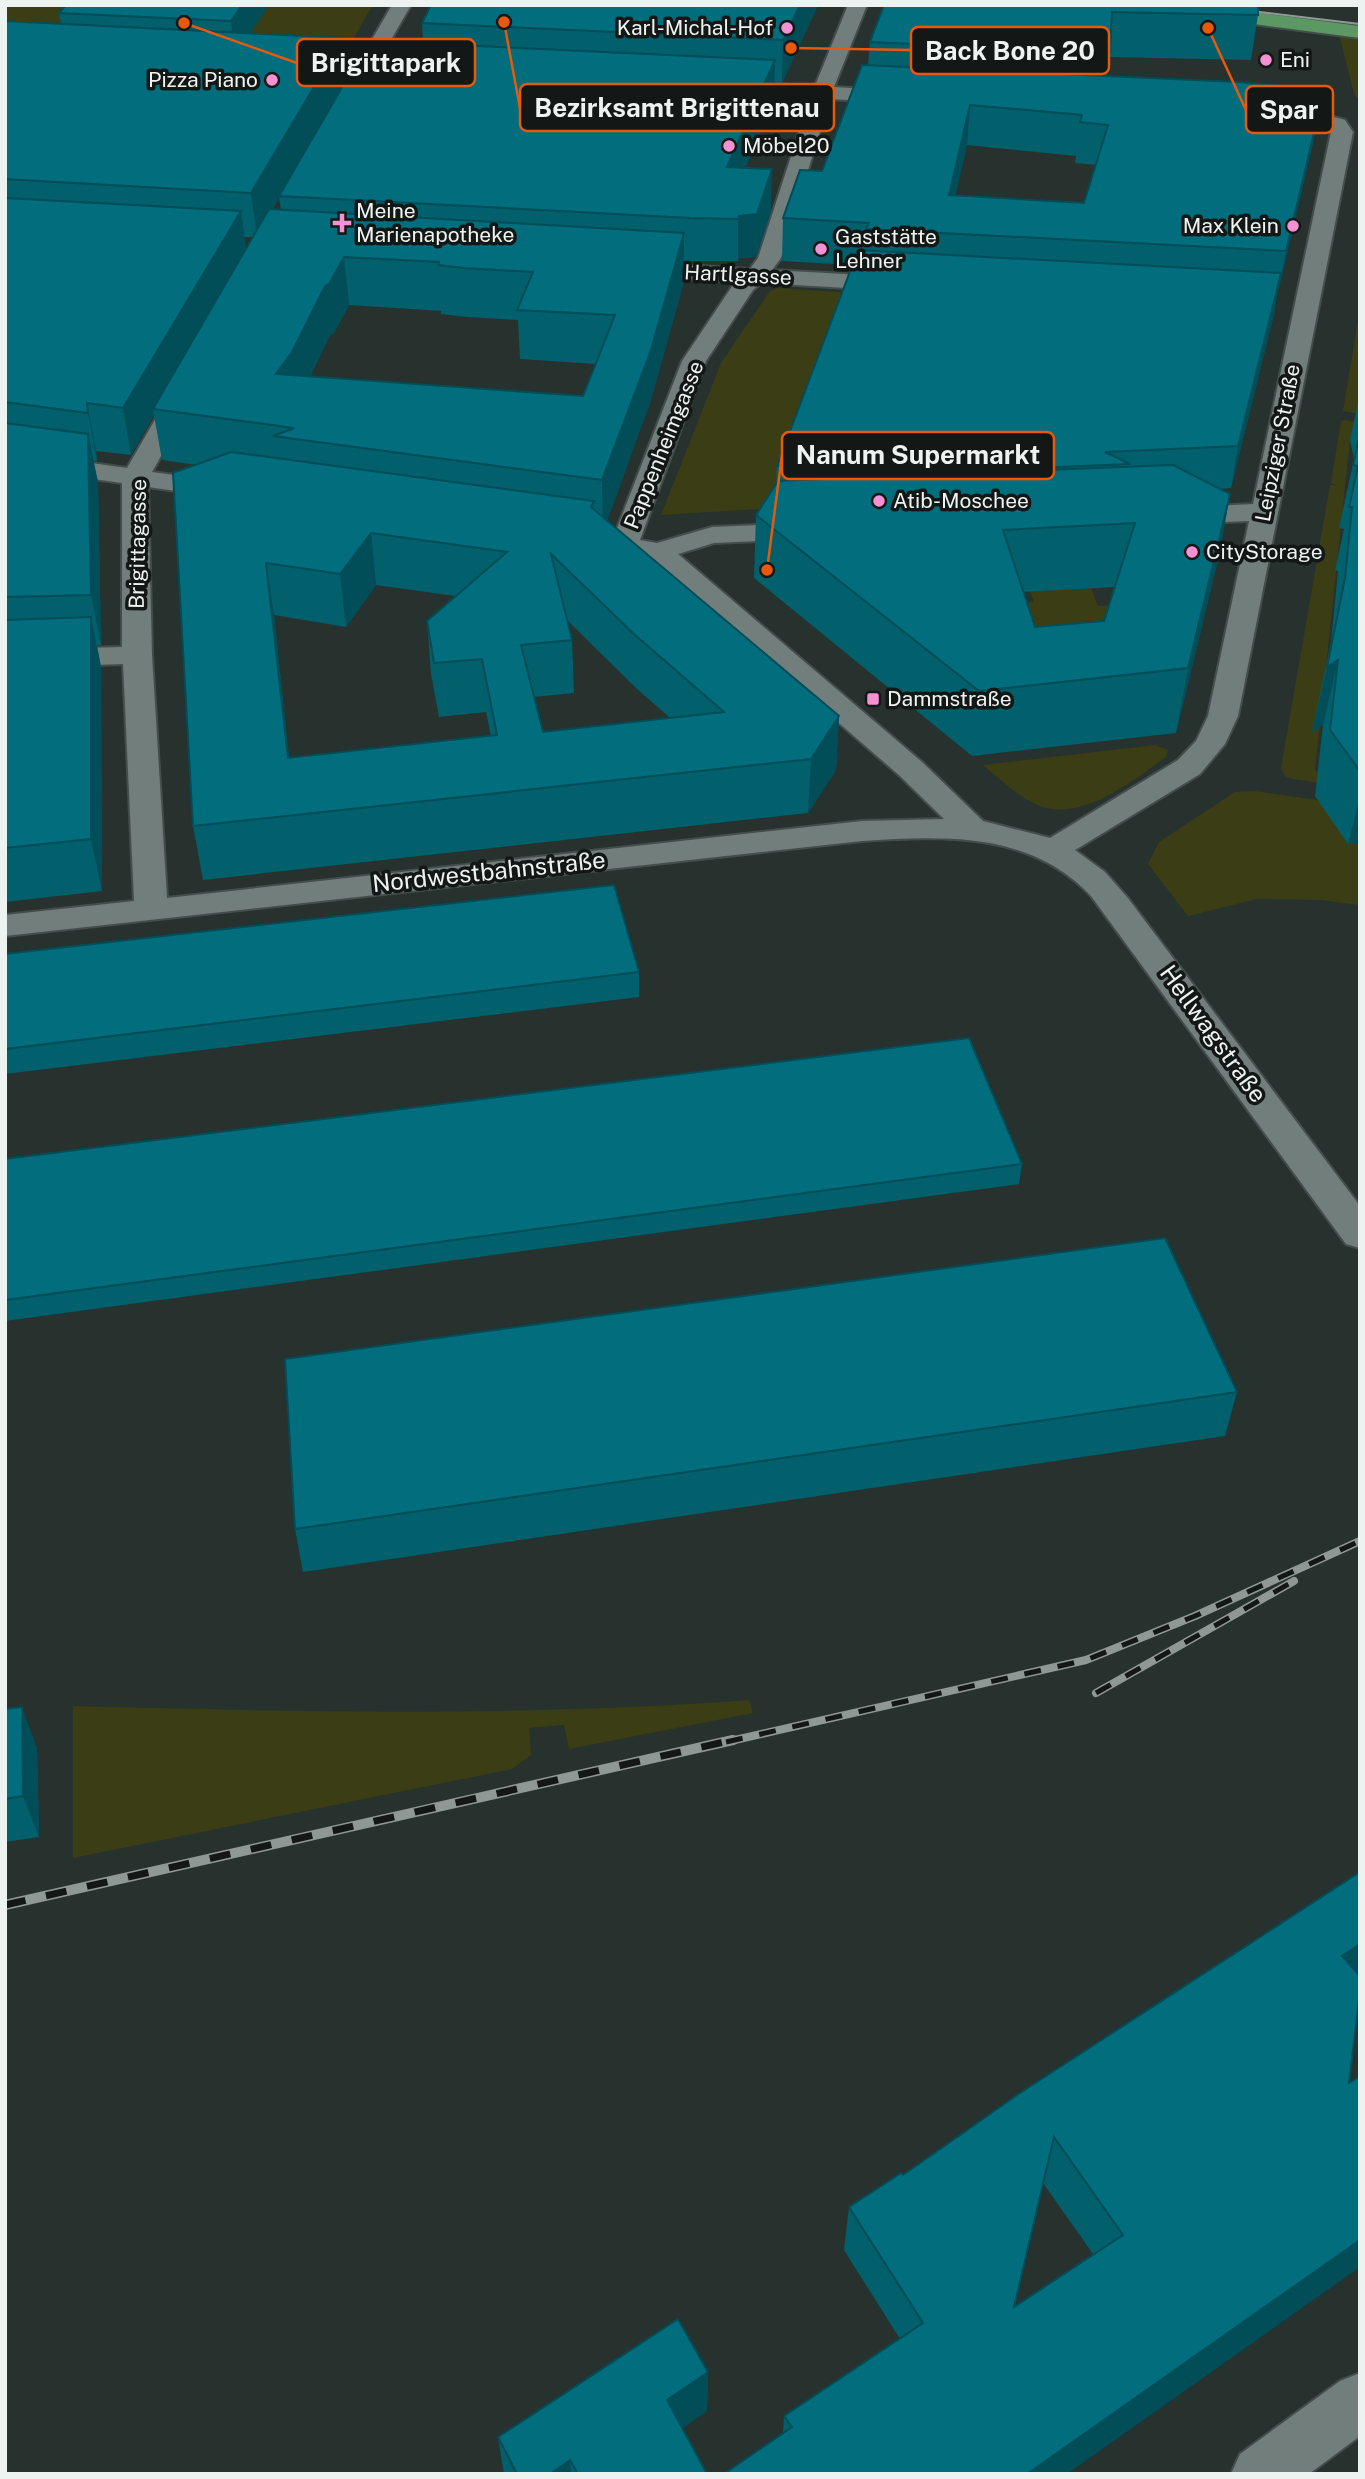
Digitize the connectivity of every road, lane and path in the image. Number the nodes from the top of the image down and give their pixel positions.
1 (402, 5) edge
2 (858, 5) edge
3 (1155, 5) edge
4 (1267, 5) edge
5 (1360, 13) edge
6 (1360, 32) edge
7 (337, 69) edge
8 (364, 70) junction
9 (392, 71) edge
10 (698, 87) edge
11 (822, 93) junction
12 (917, 98) edge
13 (345, 105) edge
14 (1243, 115) edge
15 (612, 268) edge
16 (756, 276) junction
17 (921, 285) edge
18 (195, 373) edge
19 (5, 459) edge
20 (135, 478) junction
21 (247, 493) edge
22 (1264, 512) junction
23 (1154, 517) edge
24 (836, 530) edge
25 (556, 536) edge
26 (624, 545) junction
27 (658, 551) junction
28 (138, 655) junction
29 (5, 659) edge
30 (974, 830) junction
31 (1051, 850) junction
32 (151, 909) junction
33 (5, 926) edge
34 (1360, 1234) edge
35 (1360, 2401) edge
36 (1261, 2474) edge

1 - 8 street
2 - 11 street, Pappenheimgasse
3 - 6 main road
4 - 5 main road
7 - 8 street
8 - 9 street
8 - 13 street
10 - 11 street
11 - 12 street
11 - 16 street, Pappenheimgasse
14 - 22 street, Leipziger Straße
15 - 16 street, Hartlgasse
16 - 17 street, Hartlgasse
16 - 26 street, Pappenheimgasse
18 - 20 street, Brigittagasse
19 - 20 street
20 - 21 street
20 - 28 street, Brigittagasse
22 - 23 street
22 - 31 street, Leipziger Straße
24 - 27 street
25 - 26 street
26 - 27 street
27 - 30 street, Pappenheimgasse
28 - 29 street
28 - 32 street, Brigittagasse
30 - 31 street
30 - 32 street, Nordwestbahnstraße
31 - 34 street, Hellwagstraße
32 - 33 street, Nordwestbahnstraße
35 - 36 street

